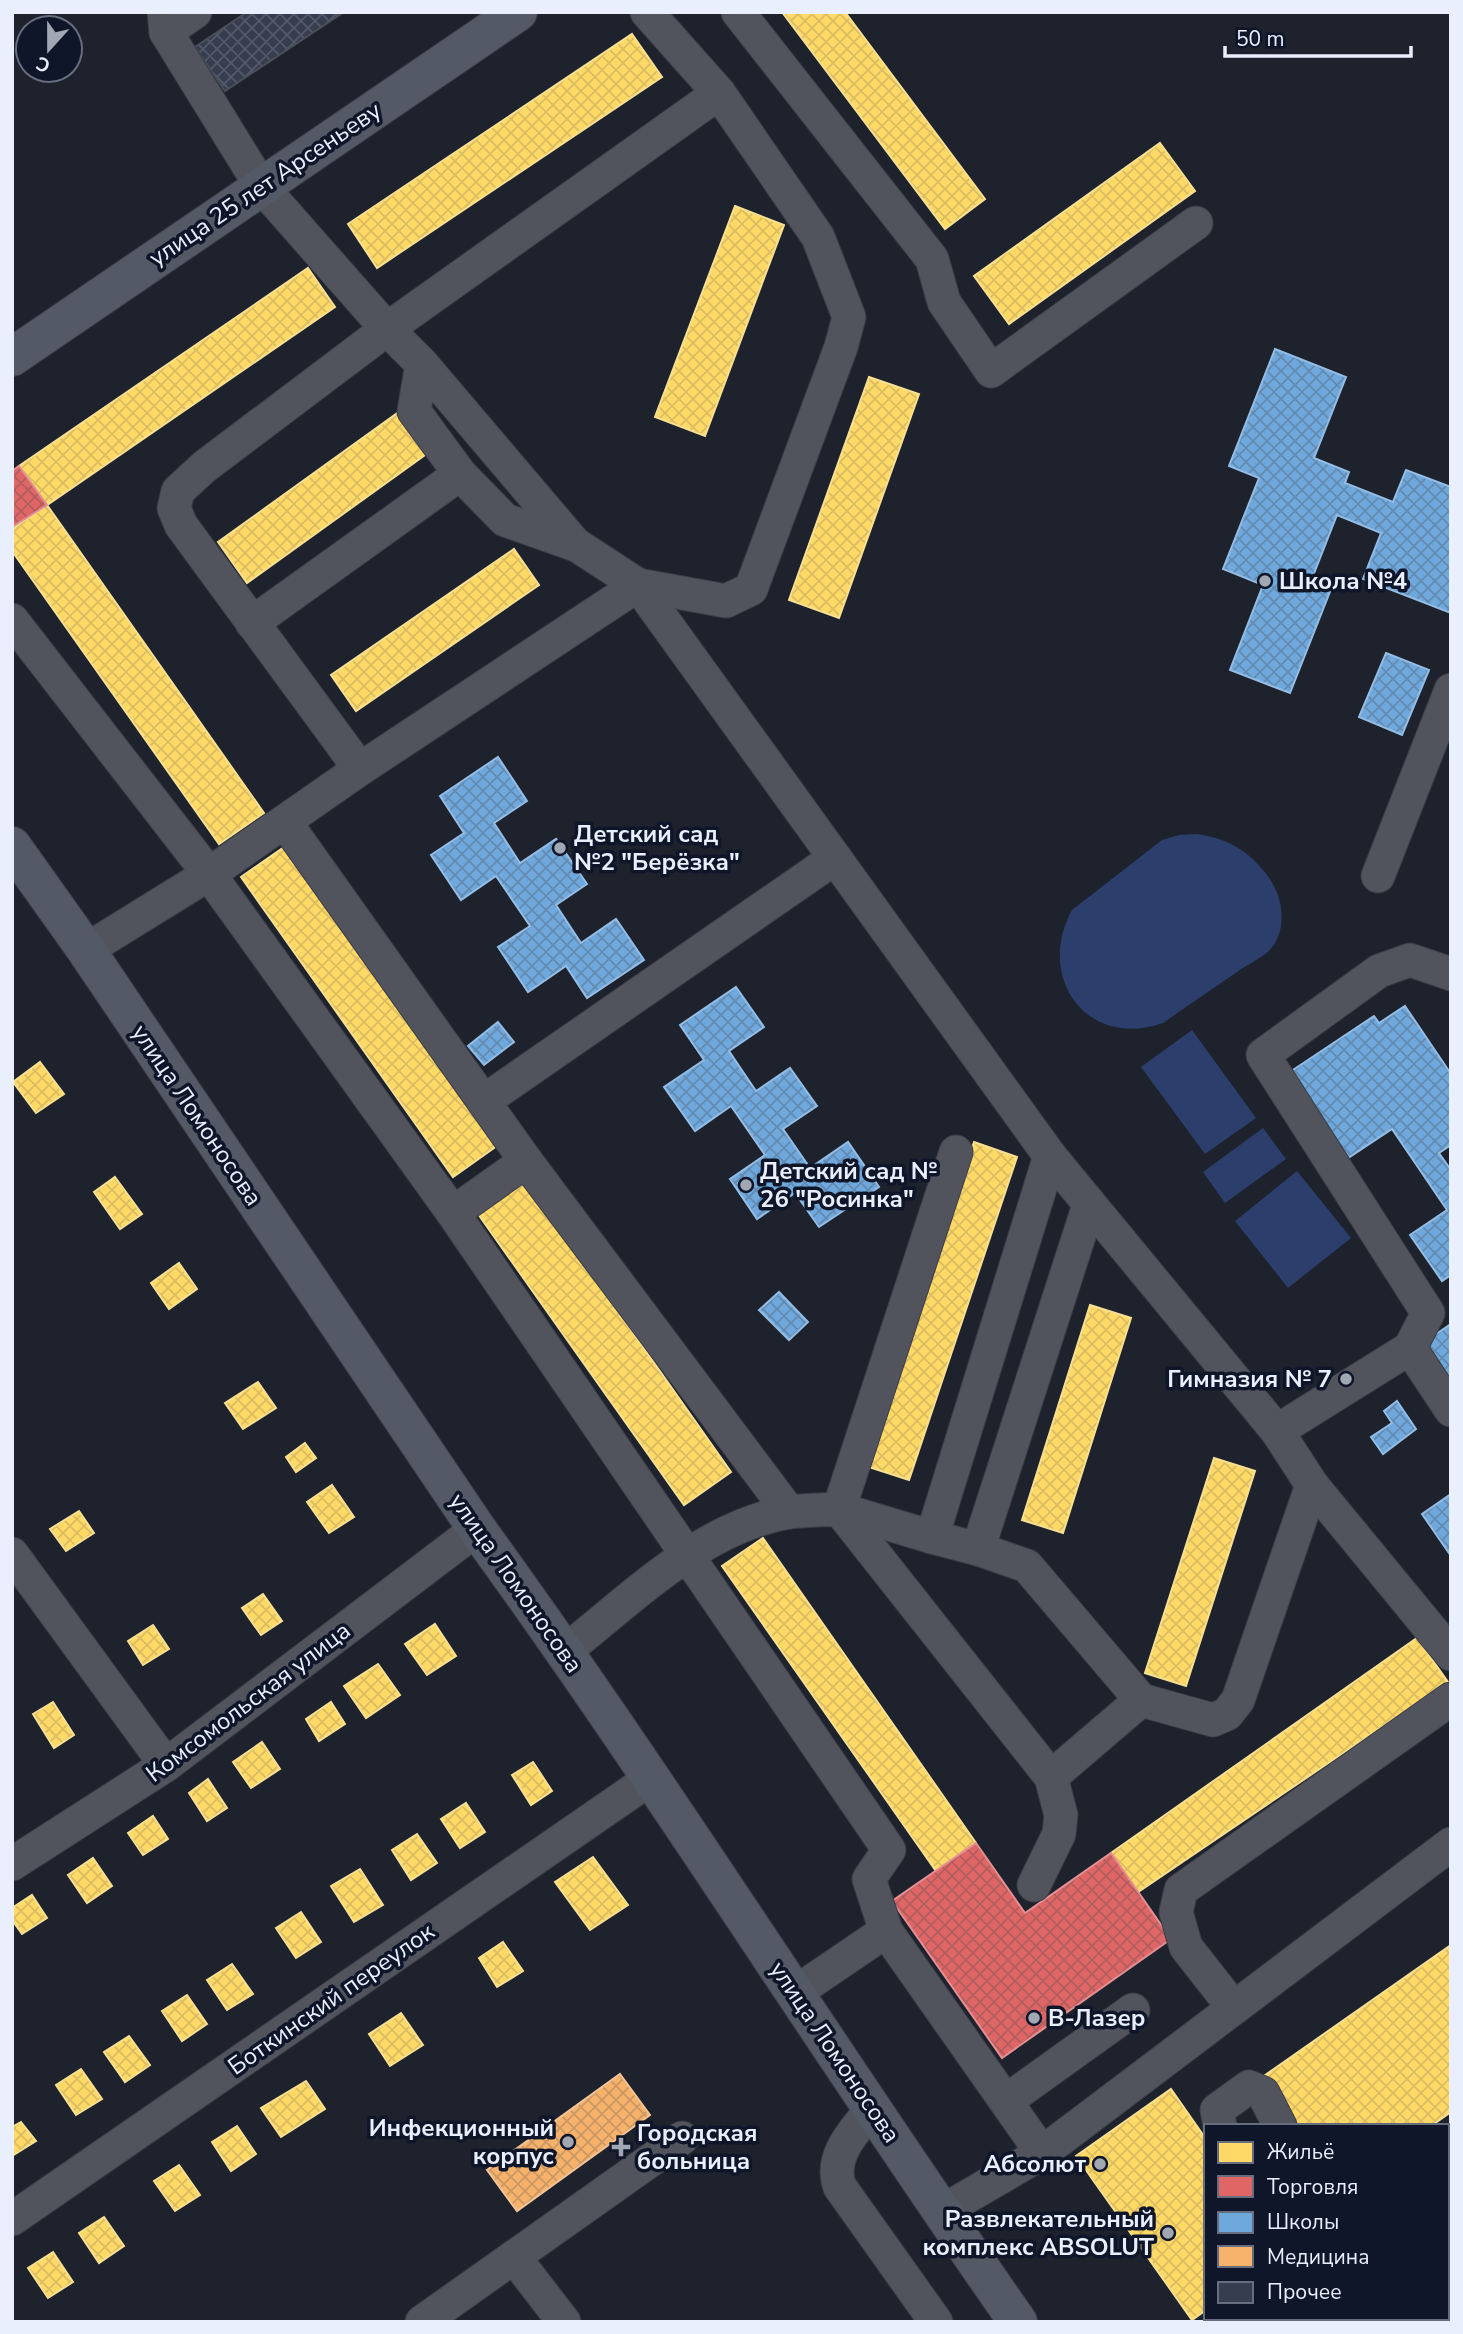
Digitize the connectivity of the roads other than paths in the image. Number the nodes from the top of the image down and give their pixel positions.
1 (195, 12) edge
2 (517, 12) edge
3 (647, 12) edge
4 (738, 12) edge
5 (165, 22) edge
6 (719, 93) junction
7 (261, 186) junction
8 (1196, 223) dead end
9 (387, 329) junction
10 (12, 357) edge
11 (422, 364) junction
12 (460, 474) junction
13 (575, 544) junction
14 (638, 585) junction
15 (12, 620) edge
16 (252, 623) junction
17 (1451, 690) edge
18 (360, 769) junction
19 (285, 822) junction
20 (12, 846) edge
21 (835, 858) junction
22 (209, 874) junction
23 (1378, 876) dead end
24 (86, 950) junction
25 (1451, 974) edge
26 (484, 1101) junction
27 (956, 1152) dead end
28 (1050, 1156) junction
29 (526, 1161) junction
30 (1089, 1205) junction
31 (453, 1213) junction
32 (1410, 1348) junction
33 (1451, 1410) edge
34 (1277, 1431) junction
35 (1312, 1485) junction
36 (839, 1509) junction
37 (789, 1512) junction
38 (477, 1530) junction
39 (932, 1537) junction
40 (978, 1549) junction
41 (12, 1554) edge
42 (686, 1556) junction
43 (564, 1652) junction
44 (1451, 1654) edge
45 (1451, 1699) edge
46 (1141, 1700) junction
47 (166, 1765) junction
48 (1051, 1777) junction
49 (650, 1779) junction
50 (1451, 1844) edge
51 (12, 1864) edge
52 (1034, 1885) dead end
53 (886, 1931) junction
54 (796, 1992) junction
55 (1233, 2007) junction
56 (1133, 2010) dead end
57 (1006, 2101) junction
58 (873, 2108) junction
59 (1220, 2124) edge
60 (1279, 2124) edge
61 (682, 2138) dead end
62 (1042, 2153) junction
63 (941, 2213) junction
64 (12, 2219) edge
65 (514, 2257) junction
66 (422, 2322) edge
67 (564, 2322) edge
68 (936, 2322) edge
69 (1018, 2322) edge

1 - 5 street
2 - 7 main road, улица 25 лет Арсеньеву
3 - 6 street
4 - 8 street
5 - 7 street
6 - 9 street
6 - 14 street
7 - 9 street
7 - 10 main road, улица 25 лет Арсеньеву
9 - 11 street
9 - 16 street
11 - 12 street
11 - 13 street
12 - 13 street
12 - 16 street
13 - 14 street
14 - 18 street
14 - 21 street
15 - 22 street
16 - 18 street
17 - 23 street
18 - 19 street
19 - 22 street
19 - 26 street
20 - 24 main road, улица Ломоносова
21 - 26 street
21 - 28 street
22 - 24 street
22 - 31 street
24 - 38 main road, улица Ломоносова
25 - 32 street
26 - 29 street
27 - 36 street
28 - 30 street
28 - 39 street
29 - 31 street
29 - 37 street
30 - 34 street
30 - 40 street
31 - 42 street
32 - 33 street
32 - 34 street
34 - 35 street
35 - 44 street
35 - 46 street
36 - 37 street
36 - 39 street
36 - 48 street
37 - 42 street
38 - 43 main road, улица Ломоносова
38 - 47 street, Комсомольская улица
39 - 40 street
40 - 46 street
41 - 47 street
42 - 43 street
42 - 53 street
43 - 49 main road, улица Ломоносова
45 - 55 street
46 - 48 street
47 - 51 street, Комсомольская улица
48 - 52 street
49 - 54 main road, улица Ломоносова
49 - 64 street, Боткинский переулок
50 - 55 street
53 - 54 street
53 - 57 street
54 - 58 main road, улица Ломоносова
55 - 62 street
56 - 57 street
57 - 62 street
58 - 63 main road, улица Ломоносова
58 - 68 street
59 - 60 street
61 - 65 street
62 - 63 street
63 - 69 main road, улица Ломоносова
65 - 66 street
65 - 67 street

